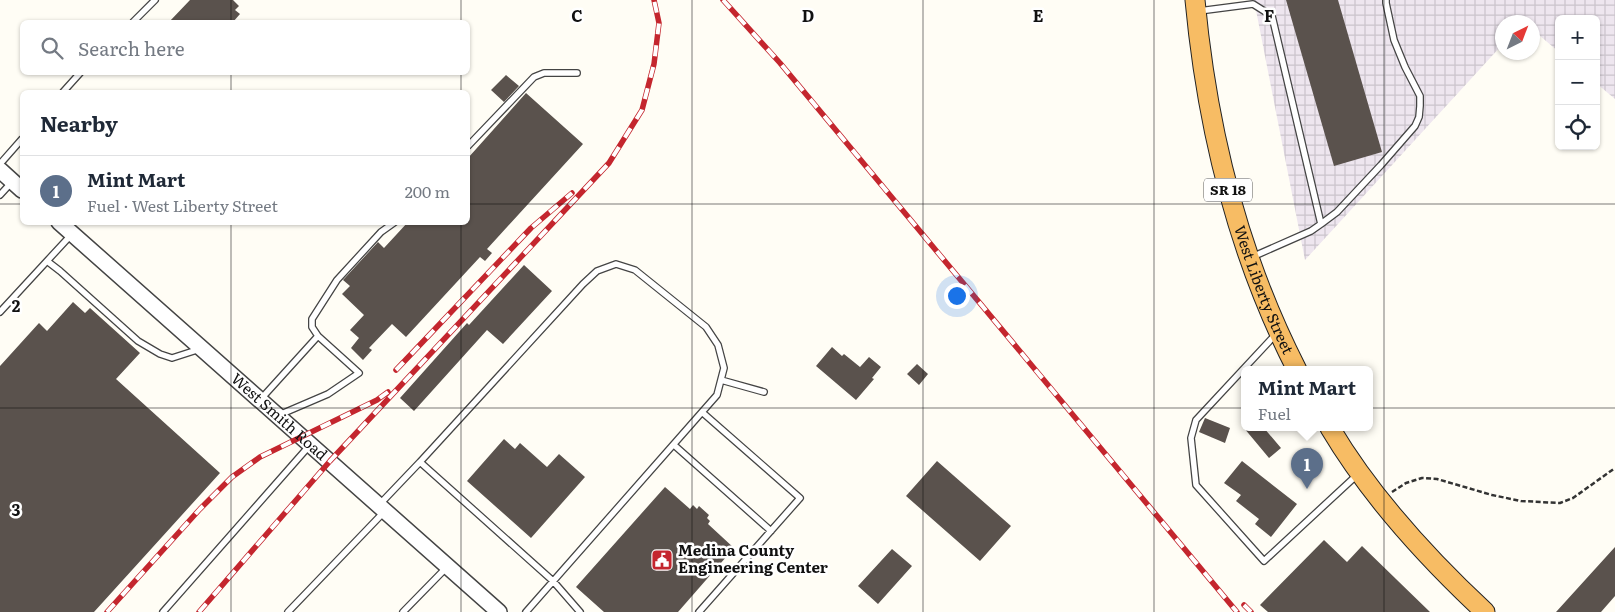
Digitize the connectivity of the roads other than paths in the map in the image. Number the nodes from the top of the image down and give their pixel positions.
1 (155, 0) edge
2 (1386, 0) edge
3 (1254, 2) edge
4 (1196, 6) edge
5 (136, 20) edge
6 (577, 73) dead end
7 (78, 75) edge
8 (65, 90) edge
9 (20, 141) edge
10 (470, 144) edge
11 (0, 164) edge
12 (0, 170) edge
13 (18, 186) edge
14 (0, 195) edge
15 (1321, 224) junction
16 (62, 225) edge
17 (391, 225) edge
18 (72, 234) junction
19 (1249, 258) junction
20 (47, 261) junction
21 (0, 312) edge
22 (1278, 331) junction
23 (318, 336) junction
24 (202, 349) junction
25 (1246, 366) edge
26 (1295, 366) edge
27 (1241, 371) edge
28 (721, 380) junction
29 (764, 392) dead end
30 (260, 400) junction
31 (703, 413) junction
32 (278, 416) junction
33 (1332, 431) edge
34 (310, 444) junction
35 (674, 445) junction
36 (420, 462) junction
37 (1360, 472) junction
38 (382, 508) junction
39 (771, 531) junction
40 (448, 566) junction
41 (553, 581) junction
42 (163, 612) edge
43 (288, 612) edge
44 (403, 612) edge
45 (500, 612) edge
46 (526, 612) edge
47 (580, 612) edge
48 (699, 612) edge
49 (1485, 612) edge

1 - 5 lane
2 - 15 lane
3 - 4 lane
3 - 15 lane
4 - 19 highway, West Liberty Street / SR 18
6 - 10 lane
7 - 8 lane
9 - 11 lane
12 - 13 street
13 - 14 lane
15 - 19 lane
16 - 18 street, West Smith Road
17 - 23 lane
18 - 20 lane
18 - 24 street, West Smith Road
19 - 22 highway, West Liberty Street / SR 18
20 - 21 lane
20 - 24 lane
22 - 25 lane
22 - 26 highway, West Liberty Street / SR 18
23 - 30 lane
23 - 32 lane
24 - 30 street, West Smith Road
27 - 37 lane
28 - 29 lane
28 - 31 lane
28 - 36 lane
30 - 32 street, West Smith Road
31 - 35 lane
31 - 39 lane
32 - 34 street, West Smith Road
33 - 37 highway
34 - 38 street, West Smith Road
34 - 42 lane
35 - 39 lane
35 - 41 lane
36 - 38 lane
36 - 41 lane
37 - 49 highway
38 - 40 street, West Smith Road
38 - 43 lane
39 - 48 lane
40 - 44 lane
40 - 45 street, West Smith Road
41 - 46 lane
41 - 47 lane

